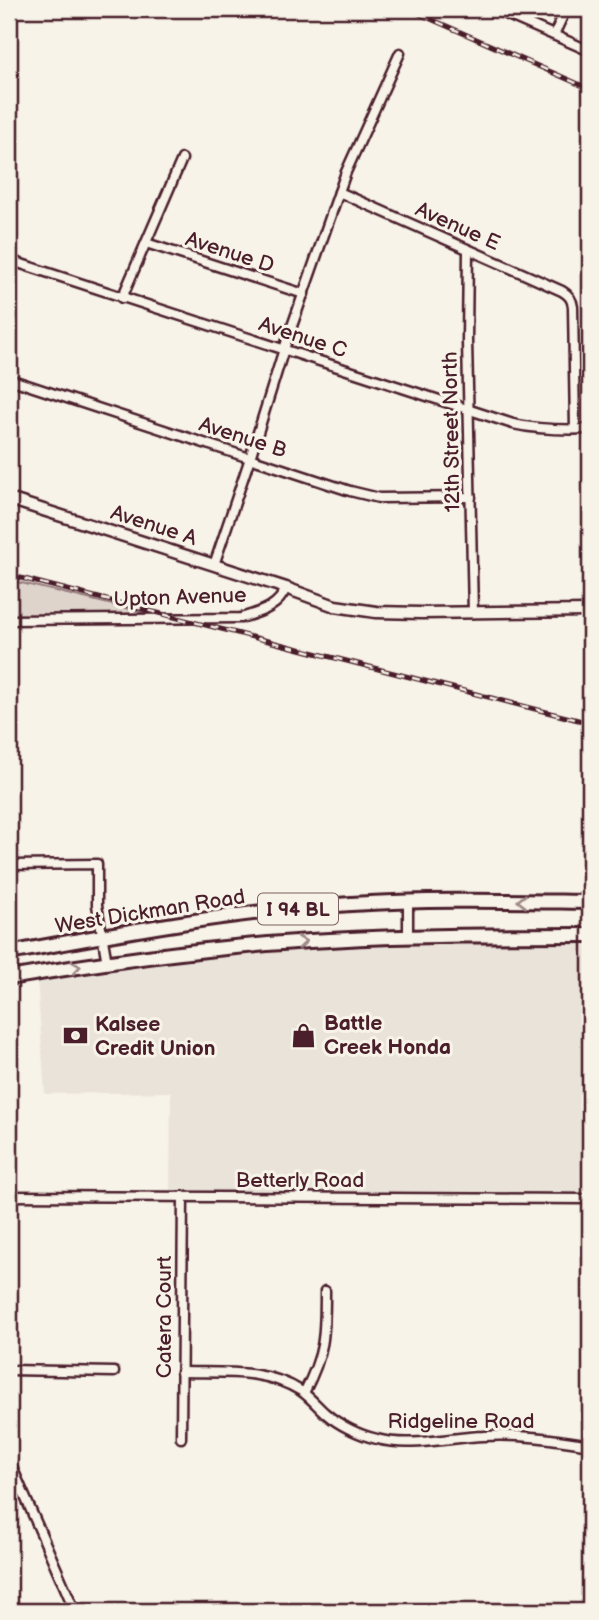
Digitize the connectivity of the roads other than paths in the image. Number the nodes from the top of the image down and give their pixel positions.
1 (494, 9) edge
2 (566, 9) edge
3 (554, 35) junction
4 (590, 51) edge
5 (400, 53) dead end
6 (182, 159) dead end
7 (339, 192) junction
8 (146, 243) junction
9 (468, 250) junction
10 (9, 260) edge
11 (304, 294) junction
12 (122, 298) junction
13 (284, 349) junction
14 (9, 379) edge
15 (469, 410) junction
16 (576, 429) junction
17 (590, 429) edge
18 (250, 458) junction
19 (471, 497) junction
20 (9, 499) edge
21 (214, 565) junction
22 (286, 588) junction
23 (590, 611) edge
24 (472, 613) junction
25 (9, 620) edge
26 (9, 865) edge
27 (408, 901) junction
28 (590, 901) edge
29 (590, 935) edge
30 (104, 936) junction
31 (408, 938) junction
32 (9, 953) edge
33 (107, 963) junction
34 (9, 978) edge
35 (9, 1196) edge
36 (183, 1196) junction
37 (590, 1199) edge
38 (325, 1291) dead end
39 (9, 1370) edge
40 (114, 1372) dead end
41 (181, 1373) junction
42 (304, 1393) junction
43 (181, 1438) dead end
44 (590, 1445) edge
45 (9, 1460) edge
46 (75, 1611) edge

1 - 3 street
2 - 3 street
3 - 4 street
5 - 7 street
6 - 8 street
7 - 9 street, Avenue E
7 - 11 street
8 - 11 street, Avenue D
8 - 12 street
9 - 15 street, 12th Street North
9 - 16 street, Avenue E
10 - 12 street, Avenue C
11 - 13 street
12 - 13 street, Avenue C
13 - 15 street, Avenue C
13 - 18 street
14 - 18 street, Avenue B
15 - 16 street, Avenue C
15 - 19 street, 12th Street North
16 - 17 street, Avenue C
18 - 19 street, Avenue B
18 - 21 street
19 - 24 street, 12th Street North
20 - 21 street, Avenue A
21 - 22 street, Avenue A
22 - 24 street
22 - 25 street, Upton Avenue
23 - 24 street
26 - 30 street
28 -> 27 main road, West Dickman Road / I 94 BL
27 - 30 main road, West Dickman Road / I 94 BL
27 - 31 street
29 - 31 main road, West Dickman Road / I 94 BL
30 - 32 main road, West Dickman Road / I 94 BL
30 - 33 street
33 -> 31 main road, West Dickman Road / I 94 BL
34 -> 33 main road, West Dickman Road / I 94 BL
35 - 36 street, Betterly Road
36 - 37 street, Betterly Road
36 - 41 street, Catera Court
38 - 42 street
39 - 40 street
41 - 42 street, Ridgeline Road
41 - 43 street, Catera Court
42 - 44 street, Ridgeline Road
45 - 46 street

